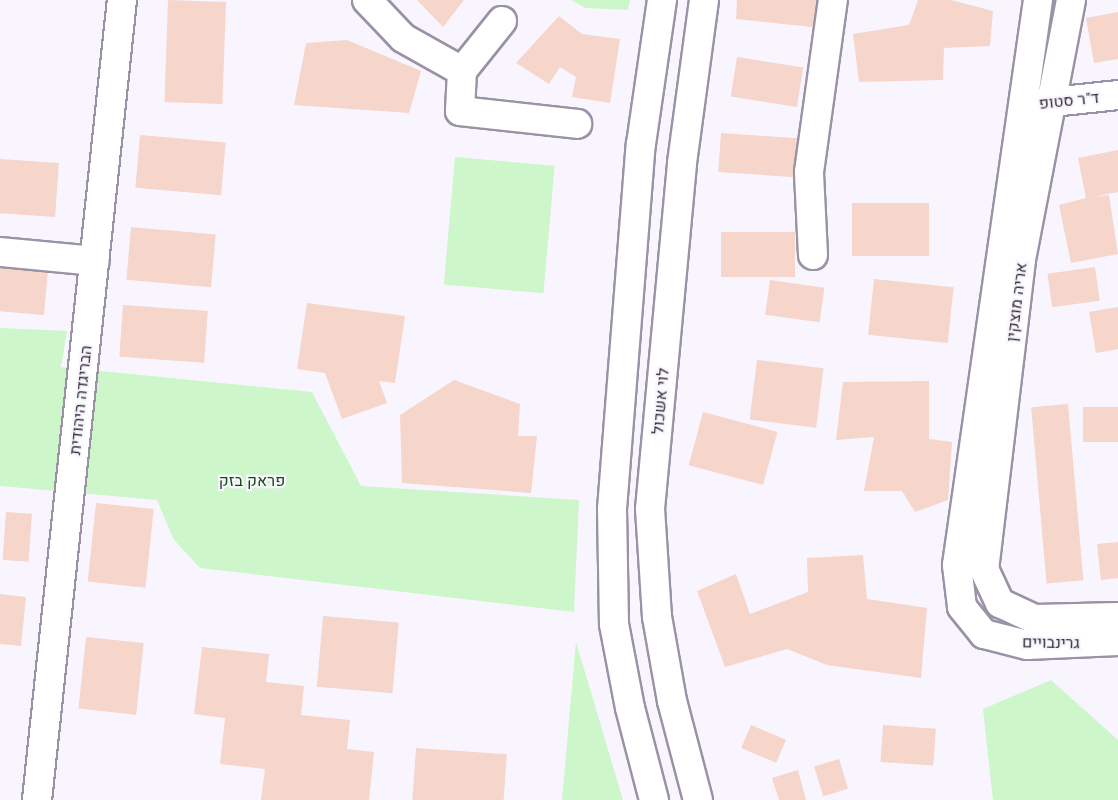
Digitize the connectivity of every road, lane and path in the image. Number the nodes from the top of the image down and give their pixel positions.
1 (122, 0) edge
2 (367, 0) edge
3 (662, 0) edge
4 (704, 0) edge
5 (833, 0) edge
6 (1038, 0) edge
7 (1071, 0) edge
8 (502, 21) dead end
9 (462, 70) junction
10 (1118, 95) edge
11 (1052, 102) junction
12 (1021, 105) junction
13 (577, 124) dead end
14 (0, 252) edge
15 (813, 255) dead end
16 (95, 261) junction
17 (1000, 603) joint
18 (962, 607) joint
19 (1118, 618) edge
20 (1118, 641) edge
21 (37, 800) edge
22 (654, 800) edge
23 (698, 800) edge

1 - 16 street, הבריגדה היהודית
2 - 9 street
3 - 22 street
4 - 23 street, לוי אשכול
5 - 15 street
6 - 12 street, אריה מוצקין
7 - 11 street, אריה מוצקין
8 - 9 street
9 - 13 street
10 - 11 street, ד"ר סטופ
11 - 12 street, ד"ר סטופ
11 - 17 street, אריה מוצקין
12 - 18 street, אריה מוצקין
14 - 16 street
16 - 21 street, הבריגדה היהודית
17 - 19 street, גרינבויים
18 - 20 street, גרינבויים

